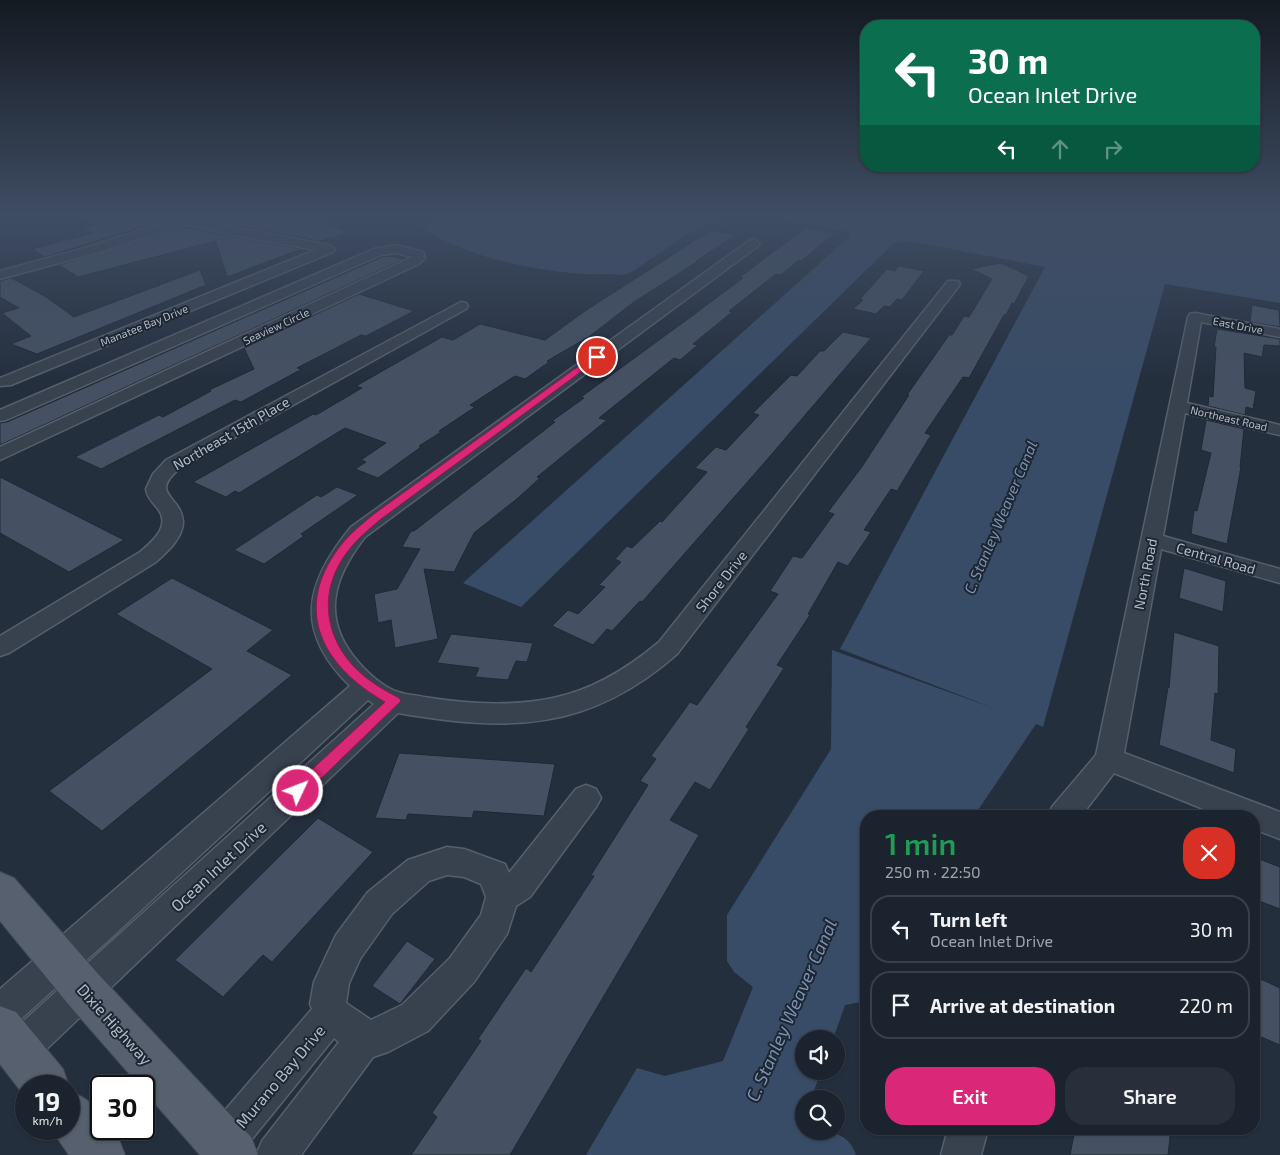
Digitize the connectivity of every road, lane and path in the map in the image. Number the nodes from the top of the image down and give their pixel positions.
1 (15, 271) edge
2 (276, 271) edge
3 (334, 271) edge
4 (394, 271) edge
5 (714, 271) edge
6 (0, 275) edge
7 (953, 284) dead end
8 (461, 306) dead end
9 (1195, 317) joint
10 (1280, 333) edge
11 (156, 348) junction
12 (197, 363) junction
13 (2, 381) edge
14 (36, 400) junction
15 (1178, 406) junction
16 (0, 416) edge
17 (1280, 430) edge
18 (0, 454) edge
19 (1152, 540) junction
20 (1280, 576) edge
21 (0, 647) edge
22 (367, 686) junction
23 (394, 701) junction
24 (1109, 759) junction
25 (586, 798) dead end
26 (1068, 810) edge
27 (1239, 810) edge
28 (1260, 818) edge
29 (1280, 826) edge
30 (0, 891) edge
31 (502, 896) junction
32 (72, 976) junction
33 (329, 1009) junction
34 (6, 1031) edge
35 (370, 1038) junction
36 (38, 1075) edge
37 (80, 1129) edge
38 (227, 1149) edge
39 (100, 1155) edge
40 (276, 1155) edge

1 - 6 street, Manatee Bay Drive
2 - 13 street, Manatee Bay Drive
3 - 11 street, Seaview Circle
4 - 12 street, Seaview Circle
5 - 22 street
7 - 23 street, Shore Drive
8 - 21 street, Northeast 15th Place
9 - 10 street, East Drive
9 - 15 street, North Road
11 - 12 street
11 - 14 street, Seaview Circle
12 - 18 street, Seaview Circle
13 - 14 street, Manatee Bay Drive
14 - 16 street, Seaview Circle
15 - 17 street, Northeast Road
15 - 19 street, North Road
19 - 20 street, Central Road
19 - 24 street, North Road
22 - 23 street
22 - 32 street, Ocean Inlet Drive
23 - 32 street, Ocean Inlet Drive
24 - 26 street, North Road
24 - 27 street
25 - 31 street
28 - 29 street
30 - 32 main road, Dixie Highway
31 - 33 street, Murano Bay Drive
31 - 35 street
32 - 34 street, Ocean Inlet Drive
32 - 38 main road, Dixie Highway
33 - 35 street, Murano Bay Drive
33 - 38 street, Murano Bay Drive
34 - 36 main road
35 - 40 street
37 - 39 main road

